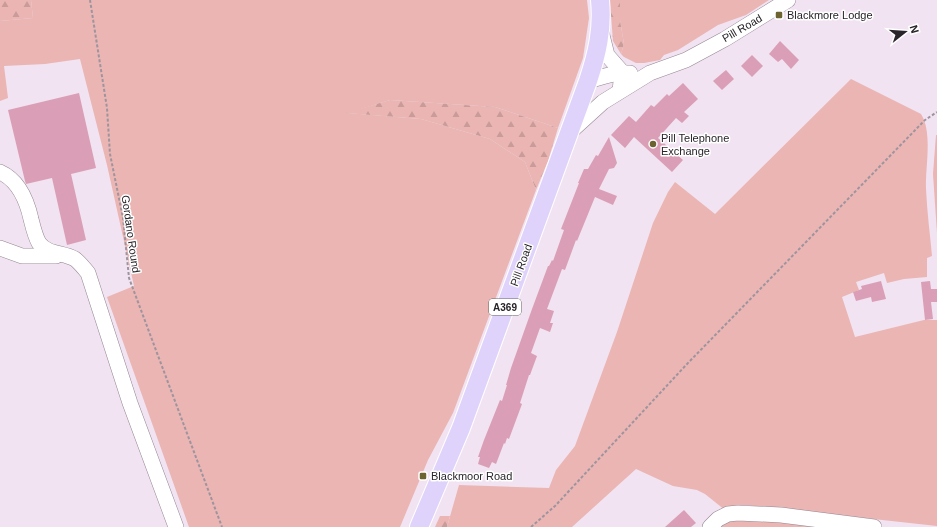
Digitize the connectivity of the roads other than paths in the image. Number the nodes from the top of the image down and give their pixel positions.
1 (600, 0) edge
2 (788, 0) edge
3 (601, 31) junction
4 (622, 72) junction
5 (650, 73) junction
6 (586, 87) junction
7 (620, 91) junction
8 (602, 102) junction
9 (570, 132) junction
10 (0, 172) edge
11 (0, 248) edge
12 (63, 255) junction
13 (176, 527) edge
14 (419, 527) edge
15 (710, 527) edge
16 (874, 527) edge

1 - 3 main road, A369
2 - 5 street, Pill Road
3 - 4 street
3 - 6 main road, A369
4 - 5 street, Pill Road
4 - 6 street, Pill Road
4 - 7 street
5 - 7 street, Pill Road
6 - 8 street
6 - 9 main road, A369
7 - 8 street, Pill Road
8 - 9 street, Pill Road
9 - 14 main road, Pill Road / A369
10 - 12 street
11 - 12 street
12 - 13 street
15 - 16 street

